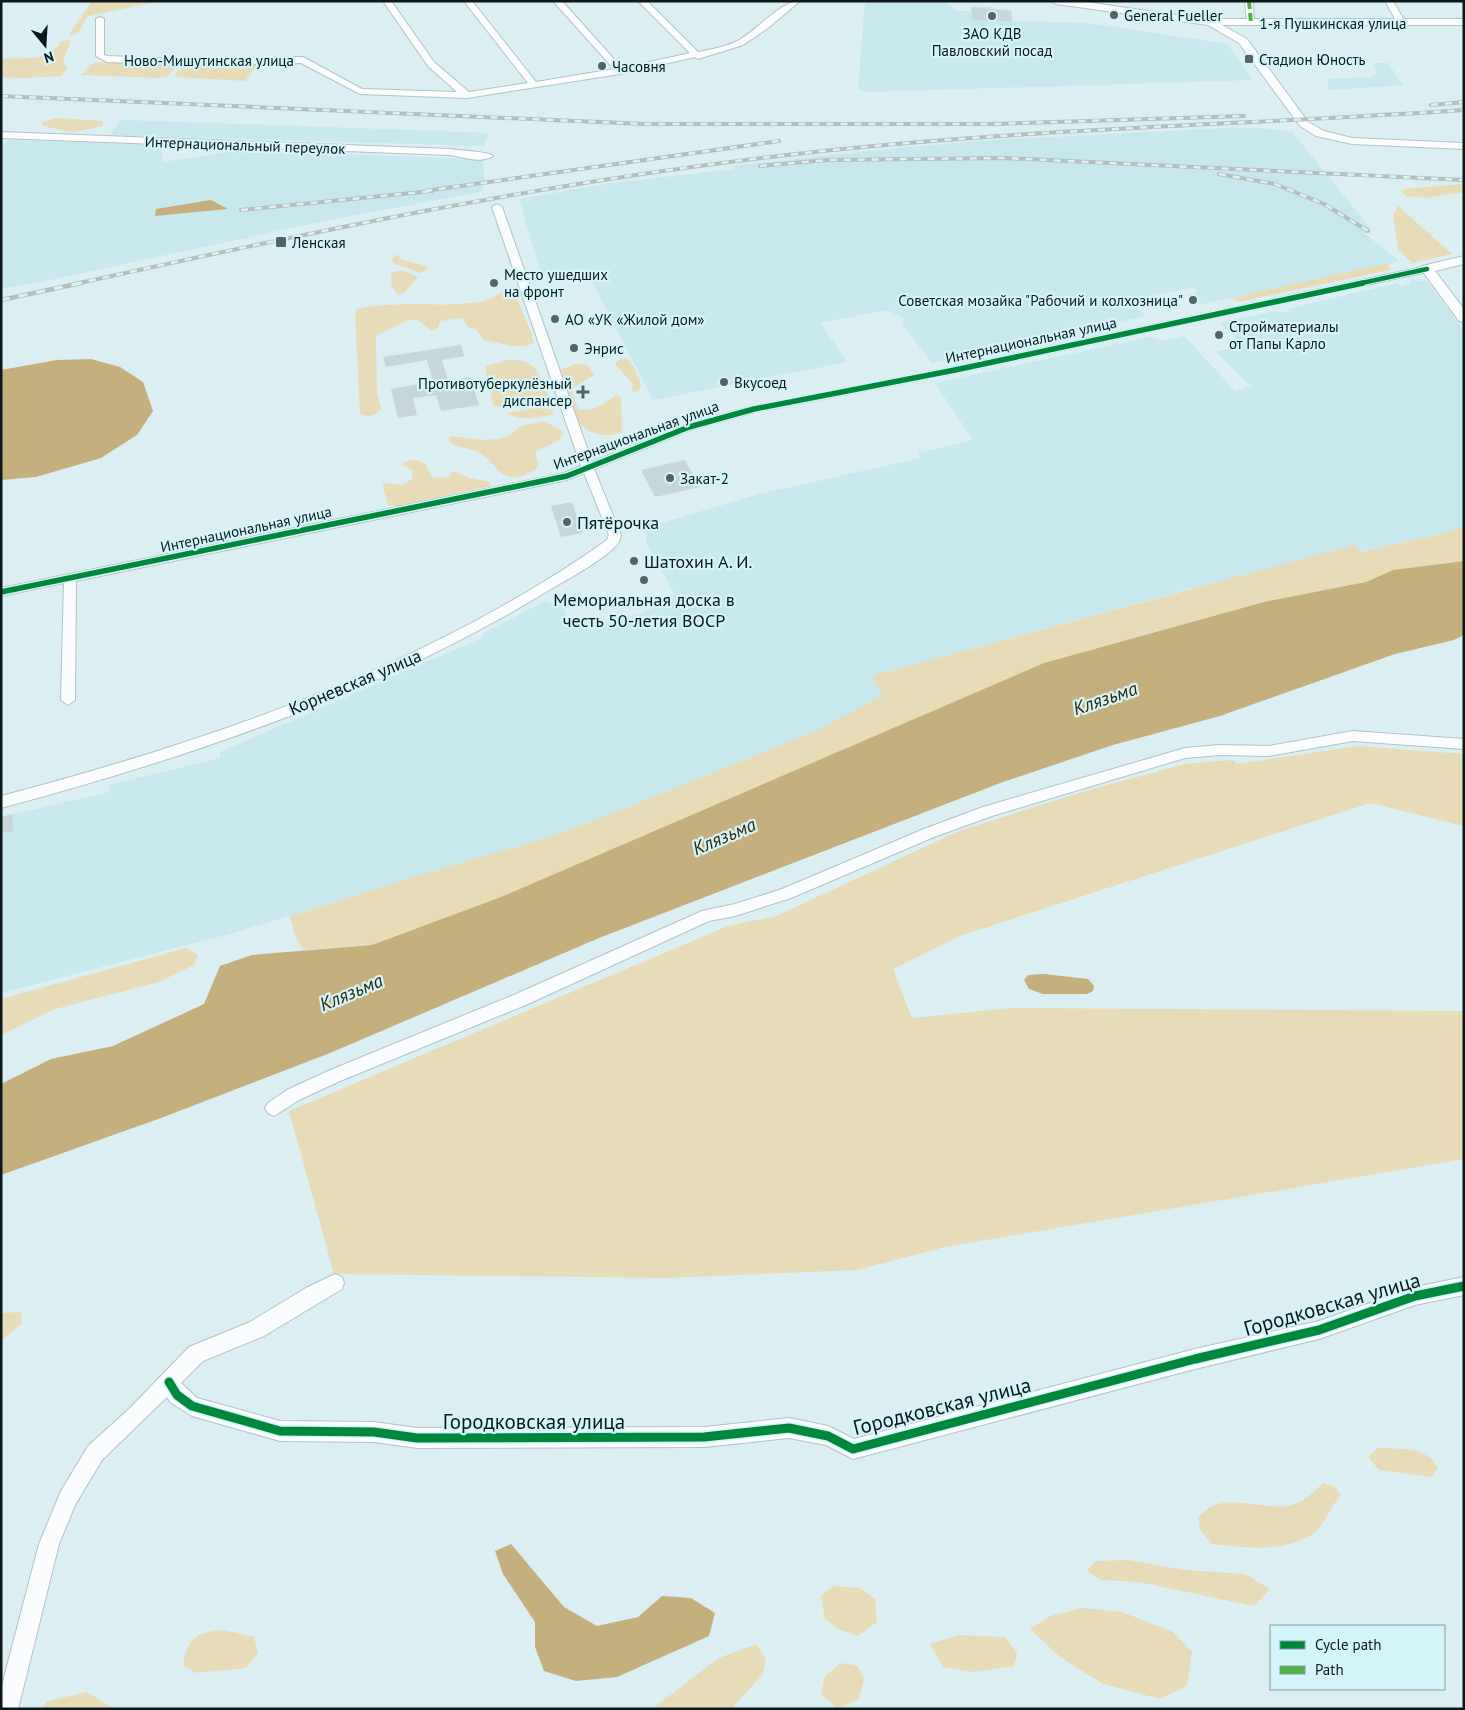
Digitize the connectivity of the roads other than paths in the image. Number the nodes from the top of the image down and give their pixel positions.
1 (387, 1) edge
2 (468, 1) edge
3 (557, 1) edge
4 (642, 1) edge
5 (796, 1) edge
6 (1056, 1) edge
7 (1249, 1) edge
8 (1389, 1) edge
9 (100, 19) dead end
10 (1202, 22) junction
11 (1401, 22) junction
12 (1464, 22) edge
13 (1255, 23) junction
14 (1243, 41) junction
15 (698, 56) junction
16 (620, 71) junction
17 (534, 85) junction
18 (467, 95) junction
19 (1, 135) edge
20 (1464, 146) edge
21 (488, 156) dead end
22 (497, 207) dead end
23 (1464, 260) edge
24 (1427, 269) junction
25 (1464, 318) edge
26 (588, 468) junction
27 (70, 578) junction
28 (1, 592) edge
29 (68, 700) dead end
30 (1464, 744) edge
31 (1, 802) edge
32 (274, 1108) dead end
33 (335, 1283) dead end
34 (1464, 1286) edge
35 (169, 1382) junction
36 (7, 1709) edge

1 - 18 street
2 - 17 street
3 - 16 street
4 - 15 street
5 - 15 street
6 - 10 main road
7 - 13 street
8 - 11 street
9 - 18 street, Ново-Мишутинская улица
10 - 13 main road, 1-я Пушкинская улица
10 - 14 main road
11 - 12 main road, 1-я Пушкинская улица
11 - 13 main road, 1-я Пушкинская улица
13 - 14 main road
14 - 20 main road
15 - 16 street
16 - 17 street
17 - 18 street
19 - 21 street, Интернациональный переулок
22 - 26 street
23 - 24 main road, Интернациональная улица
24 - 25 main road
24 - 26 street, Интернациональная улица
26 - 27 street, Интернациональная улица
26 - 31 street, Корневская улица
27 - 28 street, Интернациональная улица
27 - 29 street
30 - 32 street
33 - 35 street
34 - 35 street, Городковская улица
35 - 36 street

